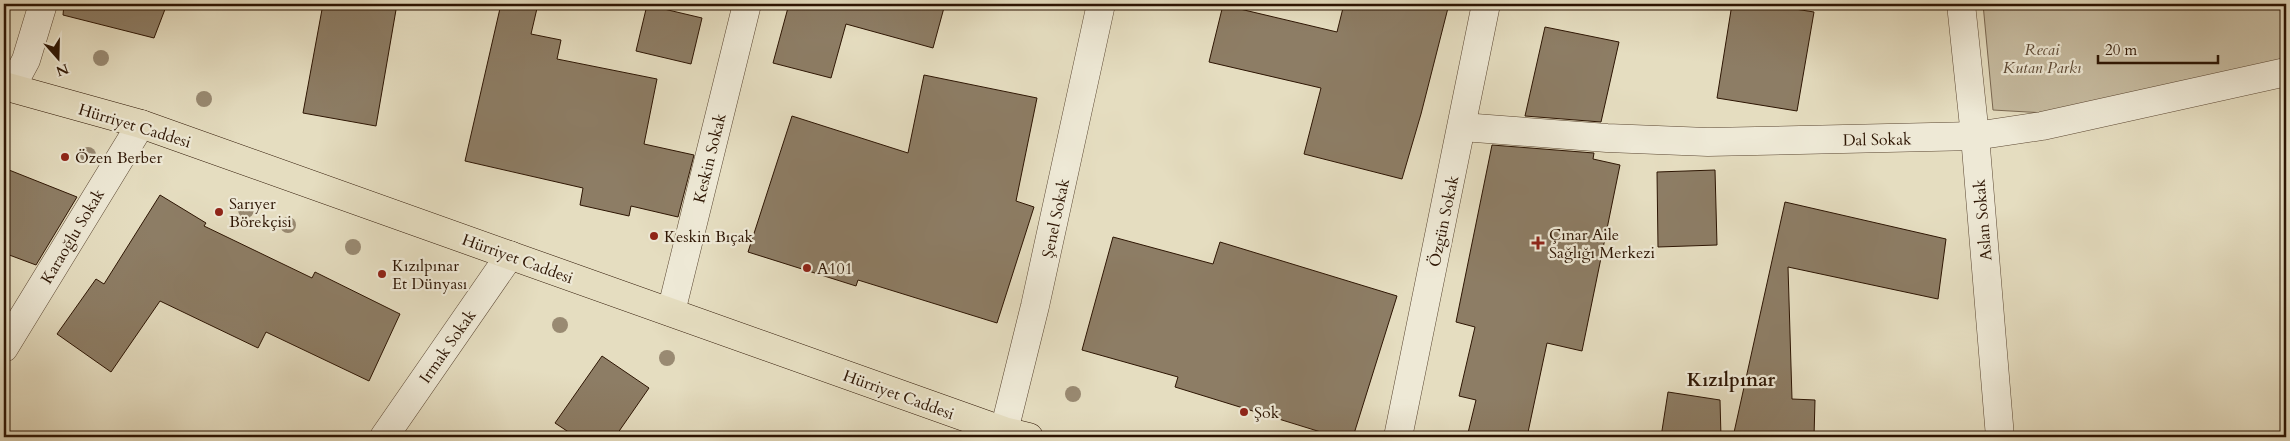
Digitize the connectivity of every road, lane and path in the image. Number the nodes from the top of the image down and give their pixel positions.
1 (43, 4) edge
2 (747, 4) edge
3 (1101, 4) edge
4 (1486, 4) edge
5 (1961, 4) edge
6 (2286, 72) edge
7 (8, 87) edge
8 (141, 124) junction
9 (1462, 126) junction
10 (1975, 136) junction
11 (510, 255) junction
12 (671, 312) junction
13 (4, 348) edge
14 (1011, 435) edge
15 (384, 437) edge
16 (1398, 437) edge
17 (2000, 437) edge

1 - 7 street
2 - 12 street, Keskin Sokak
3 - 14 street, Şenel Sokak
4 - 9 street, Özgün Sokak
5 - 10 street, Aslan Sokak
6 - 10 street, Dal Sokak
7 - 8 main road, Hürriyet Caddesi
8 - 11 main road, Hürriyet Caddesi
8 - 13 street, Karaoğlu Sokak
9 - 10 street, Dal Sokak
9 - 16 street, Özgün Sokak
10 - 17 street, Aslan Sokak
11 - 12 main road, Hürriyet Caddesi
11 - 15 street, Irmak Sokak
12 - 14 main road, Hürriyet Caddesi

